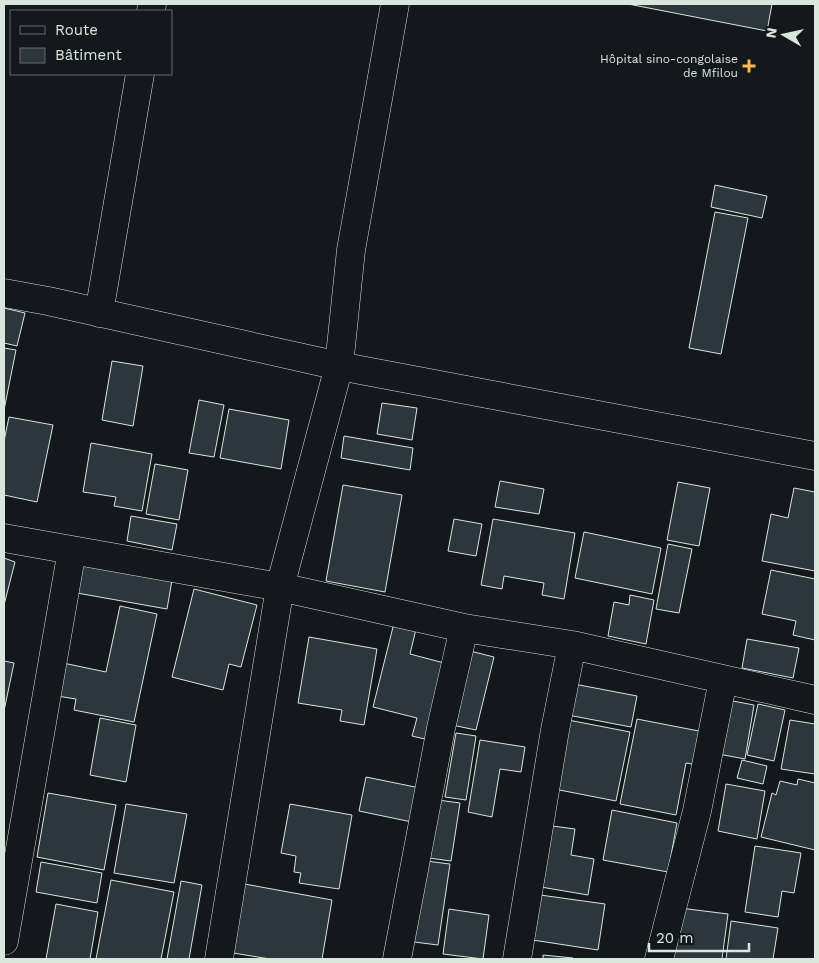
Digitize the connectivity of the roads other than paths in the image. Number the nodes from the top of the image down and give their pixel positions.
1 (395, 4) edge
2 (140, 75) edge
3 (4, 293) edge
4 (99, 313) junction
5 (338, 366) junction
6 (815, 456) edge
7 (4, 538) edge
8 (72, 550) junction
9 (280, 587) junction
10 (464, 628) junction
11 (572, 645) junction
12 (723, 680) junction
13 (815, 700) edge
14 (4, 941) edge
15 (219, 959) edge
16 (397, 959) edge
17 (517, 959) edge
18 (659, 959) edge

1 - 5 street
2 - 4 street
3 - 4 street
4 - 5 street
5 - 6 street
5 - 9 street
7 - 8 street
8 - 9 street
8 - 14 street
9 - 10 street
9 - 15 street
10 - 11 street
10 - 16 street
11 - 12 street
11 - 17 street
12 - 13 street
12 - 18 street

